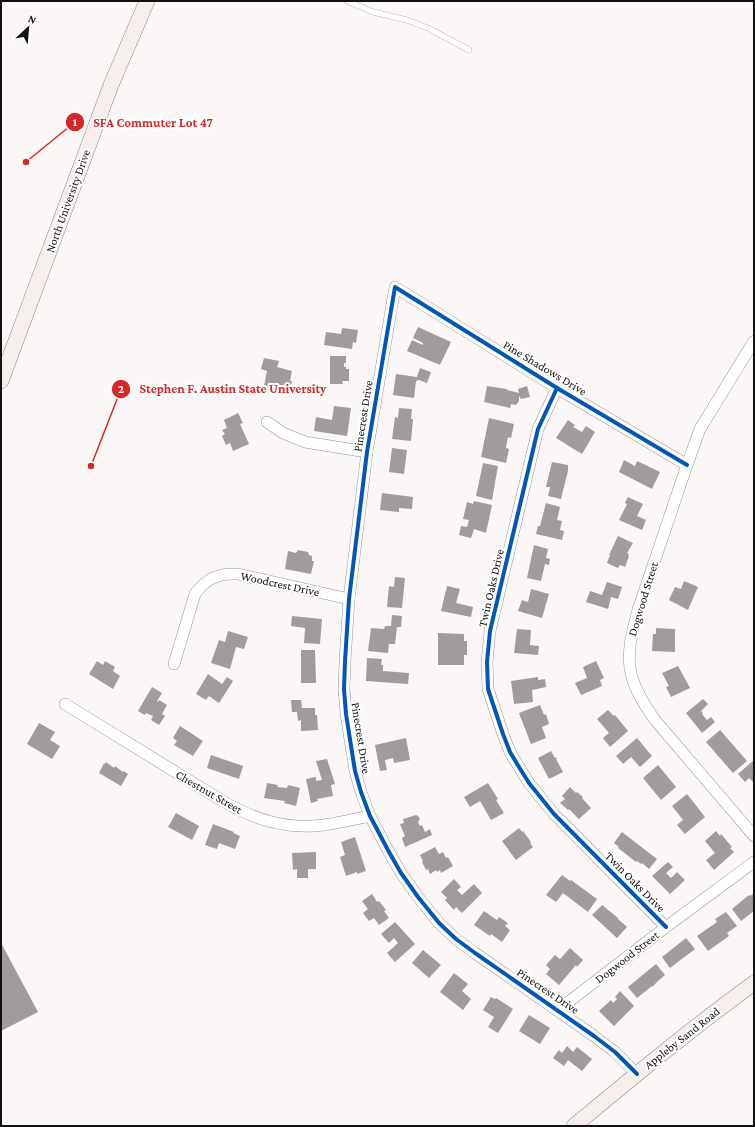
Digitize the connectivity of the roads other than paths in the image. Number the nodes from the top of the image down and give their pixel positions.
1 (147, 1) edge
2 (347, 1) edge
3 (469, 50) dead end
4 (395, 287) joint
5 (754, 341) edge
6 (1, 381) edge
7 (557, 388) junction
8 (267, 422) dead end
9 (367, 452) junction
10 (687, 465) junction
11 (349, 599) junction
12 (174, 664) dead end
13 (65, 704) dead end
14 (370, 816) junction
15 (754, 836) edge
16 (754, 862) edge
17 (666, 927) junction
18 (754, 983) edge
19 (558, 1010) junction
20 (637, 1074) junction
21 (574, 1126) edge

1 - 6 main road, North University Drive
2 - 3 lane
4 - 7 street, Pine Shadows Drive
4 - 9 street, Pinecrest Drive
5 - 10 street, Dogwood Street
7 - 10 street, Pine Shadows Drive
7 - 17 street, Twin Oaks Drive
8 - 9 street
9 - 11 street, Pinecrest Drive
10 - 15 street, Dogwood Street
11 - 12 street, Woodcrest Drive
11 - 14 street, Pinecrest Drive
13 - 14 street, Chestnut Street
14 - 19 street, Pinecrest Drive
16 - 17 street, Dogwood Street
17 - 19 street, Dogwood Street
18 - 20 main road, Appleby Sand Road
19 - 20 street, Pinecrest Drive
20 - 21 main road, Appleby Sand Road

